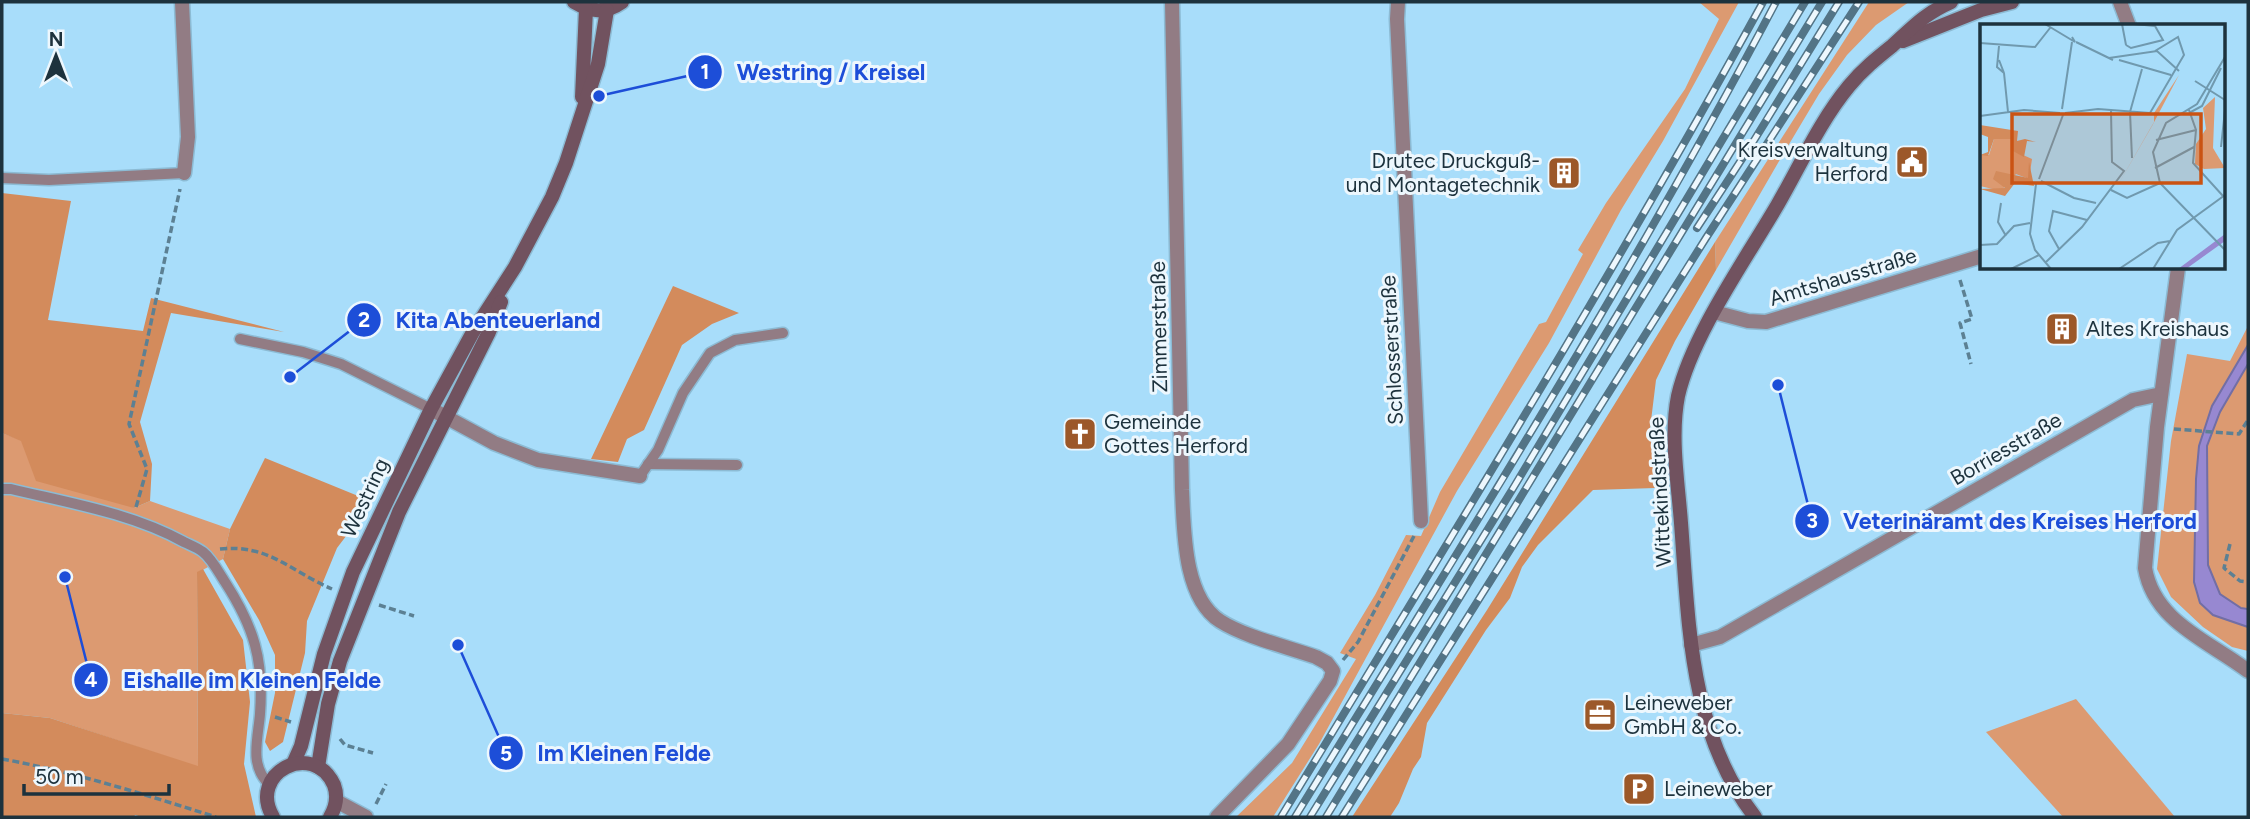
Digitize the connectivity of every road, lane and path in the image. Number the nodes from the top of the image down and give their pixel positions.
1 (182, 2) edge
2 (622, 2) edge
3 (1172, 2) edge
4 (1398, 2) edge
5 (1951, 2) edge
6 (2012, 2) edge
7 (2120, 2) edge
8 (580, 6) edge
9 (607, 10) junction
10 (2128, 24) edge
11 (1892, 46) junction
12 (580, 120) junction
13 (184, 173) junction
14 (2, 178) edge
15 (1980, 257) edge
16 (1955, 264) junction
17 (515, 267) junction
18 (2178, 270) edge
19 (1714, 312) junction
20 (783, 333) dead end
21 (240, 339) dead end
22 (1971, 364) dead end
23 (2161, 394) junction
24 (431, 409) junction
25 (446, 417) junction
26 (2248, 420) edge
27 (2177, 429) dead end
28 (737, 465) dead end
29 (644, 470) junction
30 (2, 489) edge
31 (133, 519) junction
32 (1421, 522) joint
33 (2230, 544) dead end
34 (204, 553) junction
35 (2248, 582) edge
36 (344, 594) junction
37 (364, 600) junction
38 (414, 616) dead end
39 (1691, 645) junction
40 (1334, 671) junction
41 (2248, 671) edge
42 (2, 759) edge
43 (293, 764) junction
44 (318, 767) junction
45 (269, 784) junction
46 (386, 784) dead end
47 (337, 801) junction
48 (371, 812) edge
49 (1751, 816) edge
50 (216, 817) edge
51 (273, 817) edge
52 (330, 817) edge
53 (1217, 817) edge

1 - 13 street
2 - 9 street
3 - 40 street, Zimmerstraße
4 - 32 street, Schlosserstraße
5 - 11 street, Wittekindstraße
6 - 11 street, Wittekindstraße
7 - 10 street
8 - 9 street
8 - 12 street, Westring
9 - 12 street, Westring
11 - 19 street, Wittekindstraße
12 - 17 street, Westring
13 - 14 lane
13 - 31 path
15 - 16 street, Amtshausstraße
16 - 19 street, Amtshausstraße
16 - 22 path
17 - 24 street, Westring
17 - 25 street, Westring
18 - 23 street
19 - 39 street, Wittekindstraße
20 - 29 lane
21 - 24 lane
23 - 39 street, Borriesstraße
23 - 41 street
24 - 25 street
24 - 36 street, Westring
25 - 29 street
25 - 37 street, Westring
26 - 27 path
28 - 29 lane
30 - 31 lane
31 - 34 lane
32 - 40 path
33 - 35 path
34 - 36 path
34 - 45 lane
36 - 43 street, Westring
37 - 38 path
37 - 44 street, Westring
39 - 49 street, Wittekindstraße
40 - 53 street
42 - 50 path
43 - 44 street
43 - 45 street
44 - 47 street
45 - 51 street
46 - 48 path
47 - 48 street
47 - 52 street

